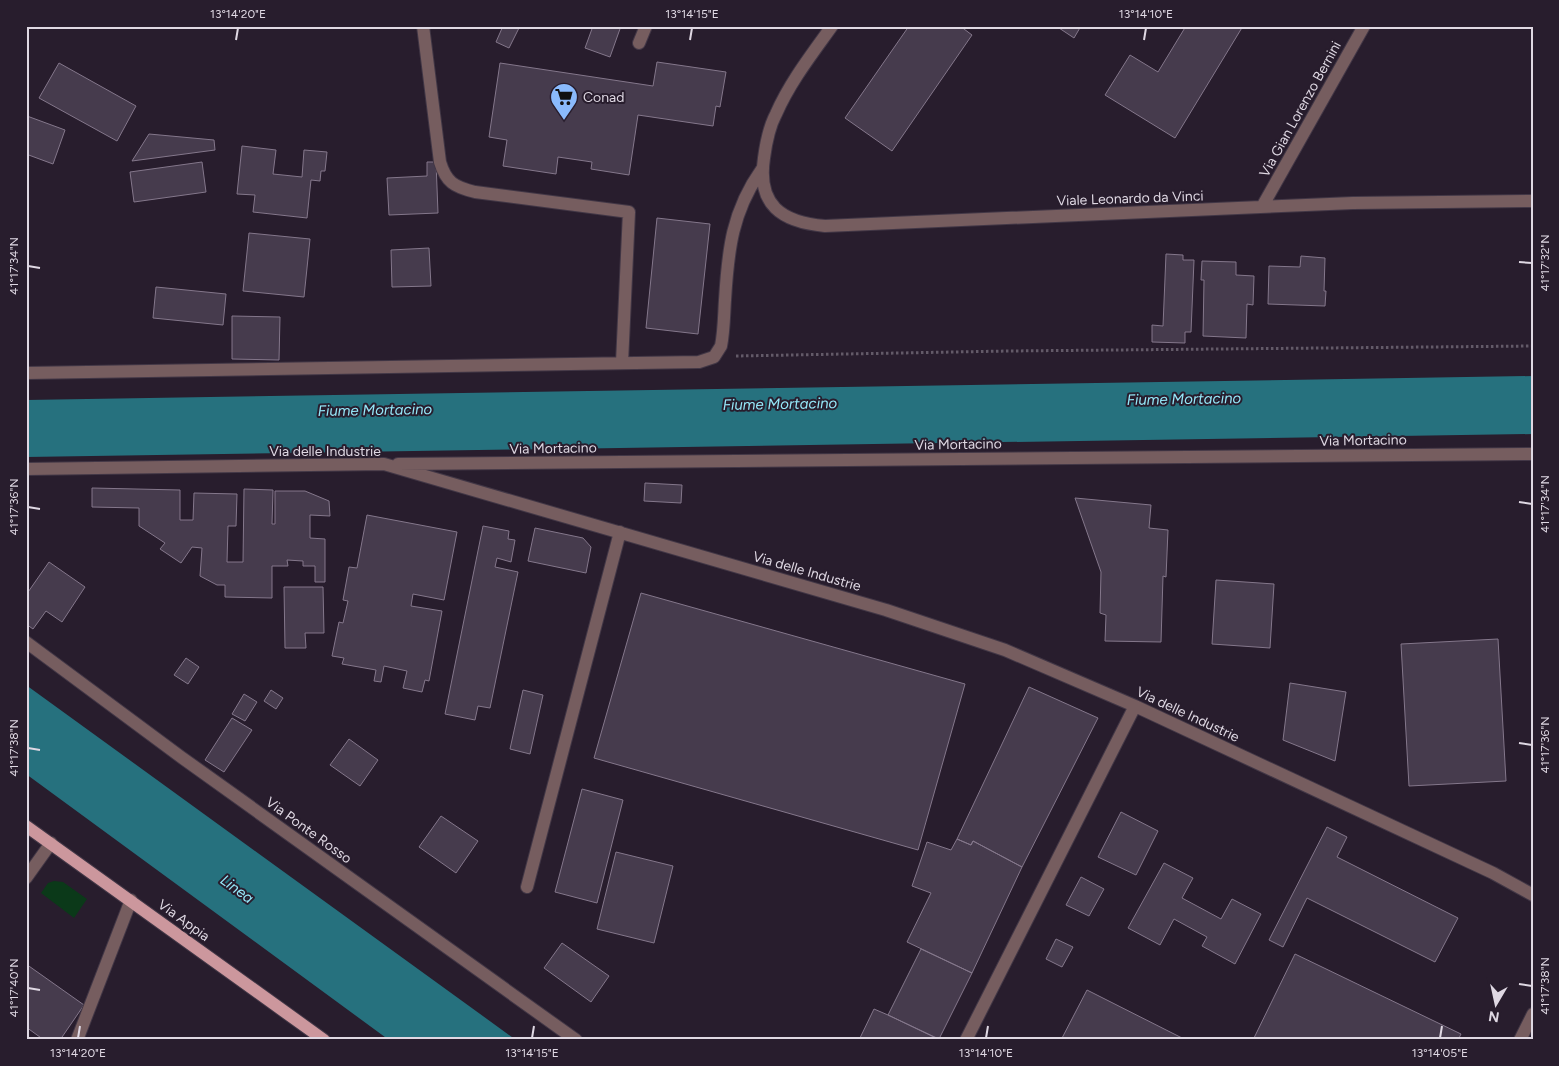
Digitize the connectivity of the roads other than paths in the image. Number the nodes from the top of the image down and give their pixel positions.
1 (423, 26) edge
2 (646, 26) edge
3 (832, 26) edge
4 (1364, 26) edge
5 (639, 43) dead end
6 (762, 169) junction
7 (1533, 201) edge
8 (1262, 207) junction
9 (622, 363) junction
10 (26, 373) edge
11 (1532, 458) edge
12 (384, 464) junction
13 (26, 470) edge
14 (620, 532) junction
15 (26, 642) edge
16 (1134, 706) junction
17 (26, 826) edge
18 (51, 843) junction
19 (26, 878) edge
20 (527, 886) dead end
21 (1533, 895) edge
22 (131, 900) junction
23 (1533, 1014) edge
24 (77, 1040) edge
25 (324, 1040) edge
26 (576, 1040) edge
27 (966, 1040) edge
28 (1520, 1040) edge

1 - 9 street
2 - 5 street
3 - 6 street
4 - 8 street, Via Gian Lorenzo Bernini
6 - 8 street, Viale Leonardo da Vinci
6 - 9 street
7 - 8 street, Viale Leonardo da Vinci
9 - 10 street
11 - 12 street, Via Mortacino
12 - 13 street, Via delle Industrie
12 - 14 street, Via delle Industrie
14 - 16 street, Via delle Industrie
14 - 20 street
15 - 26 street, Via Ponte Rosso
16 - 21 street, Via delle Industrie
16 - 27 street
17 - 18 main road, Via Appia
18 - 19 street
18 - 22 main road, Via Appia
22 - 24 street
22 - 25 main road, Via Appia
23 - 28 street

